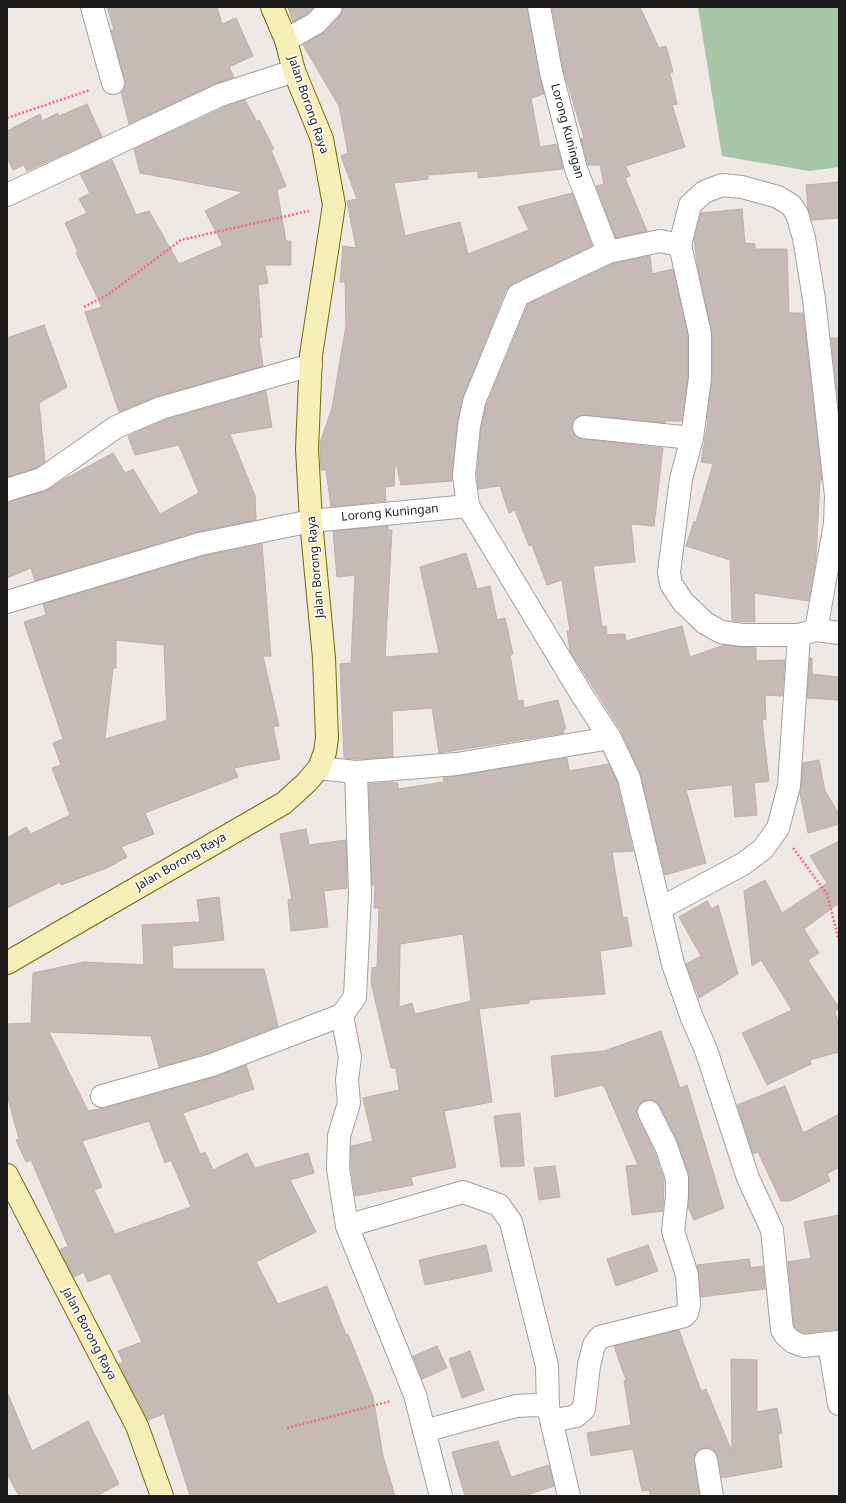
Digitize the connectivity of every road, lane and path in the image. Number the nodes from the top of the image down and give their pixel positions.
1 (92, 7) edge
2 (272, 7) edge
3 (331, 7) edge
4 (539, 7) edge
5 (286, 40) junction
6 (294, 71) junction
7 (113, 83) joint
8 (7, 118) edge
9 (7, 195) edge
10 (334, 205) junction
11 (680, 245) junction
12 (608, 252) junction
13 (84, 307) dead end
14 (310, 365) junction
15 (831, 386) edge
16 (584, 427) dead end
17 (692, 438) junction
18 (7, 490) edge
19 (837, 496) edge
20 (468, 506) junction
21 (311, 521) junction
22 (7, 602) edge
23 (808, 633) junction
24 (839, 633) edge
25 (610, 738) junction
26 (319, 768) junction
27 (356, 772) junction
28 (778, 828) junction
29 (661, 908) junction
30 (839, 941) edge
31 (7, 963) edge
32 (342, 1015) junction
33 (102, 1096) dead end
34 (649, 1112) dead end
35 (7, 1175) edge
36 (347, 1226) junction
37 (834, 1342) edge
38 (415, 1395) junction
39 (839, 1404) edge
40 (550, 1414) junction
41 (287, 1428) dead end
42 (424, 1430) junction
43 (706, 1460) dead end
44 (162, 1496) edge
45 (441, 1496) edge
46 (569, 1496) edge
47 (712, 1496) edge

1 - 7 street
2 - 5 main road, Jalan Borong Raya
3 - 5 street
4 - 12 street, Lorong Kuningan
5 - 6 main road, Jalan Borong Raya
6 - 9 street
6 - 10 main road, Jalan Borong Raya
7 - 8 path
10 - 13 path
10 - 14 main road, Jalan Borong Raya
11 - 12 street
11 - 15 street
11 - 17 street
12 - 20 street
14 - 18 street
14 - 21 main road, Jalan Borong Raya
15 - 19 street
16 - 17 street
17 - 23 street
19 - 23 street
20 - 21 street, Lorong Kuningan
20 - 25 street
21 - 22 street, Lorong Kuningan
21 - 26 main road, Jalan Borong Raya
23 - 24 street
23 - 28 street
25 - 27 street
25 - 29 street
26 - 27 street
26 - 31 main road, Jalan Borong Raya
27 - 32 street
28 - 29 street
28 - 30 path
29 - 37 street
32 - 33 street
32 - 36 street
34 - 40 street
35 - 44 main road, Jalan Borong Raya
36 - 38 street
36 - 40 street
37 - 39 street
38 - 41 path
38 - 42 street
40 - 42 street
40 - 46 street
42 - 45 street
43 - 47 street

